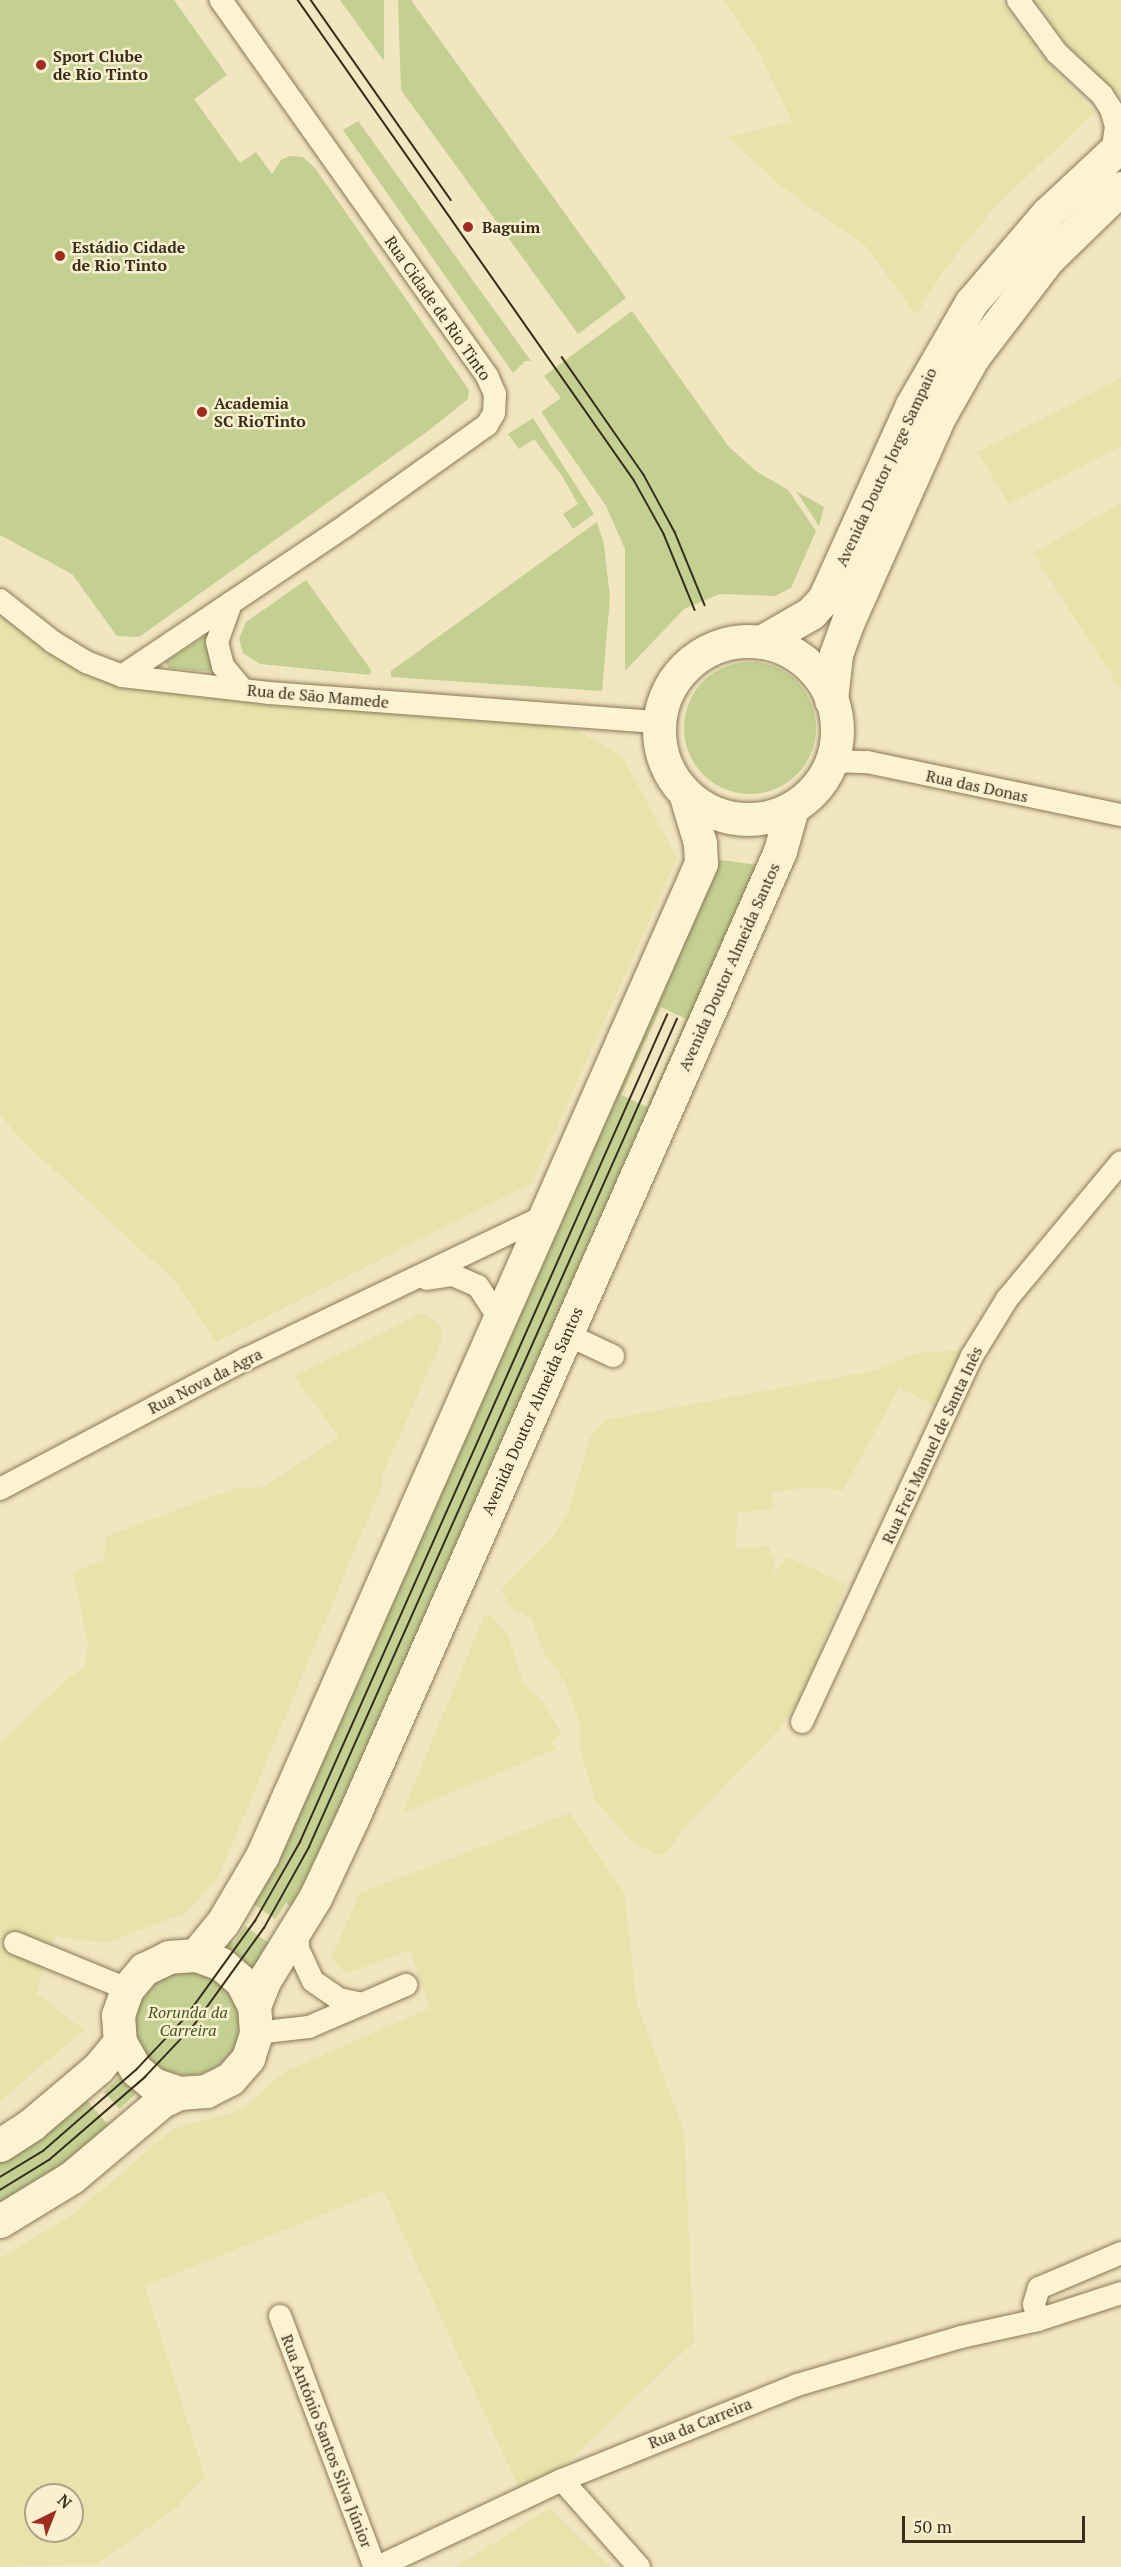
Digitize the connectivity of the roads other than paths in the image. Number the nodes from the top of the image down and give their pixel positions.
1 (221, 0) edge
2 (1018, 0) edge
3 (1116, 150) edge
4 (1121, 188) edge
5 (0, 600) edge
6 (231, 603) junction
7 (761, 642) junction
8 (122, 676) junction
9 (243, 690) junction
10 (831, 700) junction
11 (658, 722) junction
12 (832, 761) junction
13 (686, 796) junction
14 (792, 808) junction
15 (1121, 815) edge
16 (1121, 1162) edge
17 (543, 1217) junction
18 (413, 1280) junction
19 (500, 1320) junction
20 (566, 1334) junction
21 (613, 1356) dead end
22 (0, 1490) edge
23 (802, 1722) dead end
24 (298, 1924) junction
25 (15, 1943) dead end
26 (196, 1955) junction
27 (406, 1985) dead end
28 (127, 1989) junction
29 (362, 2004) junction
30 (255, 2019) junction
31 (120, 2042) junction
32 (179, 2093) junction
33 (0, 2145) edge
34 (0, 2221) edge
35 (1121, 2253) edge
36 (1121, 2293) edge
37 (280, 2316) dead end
38 (1038, 2320) junction
39 (562, 2480) junction
40 (376, 2567) edge
41 (639, 2567) edge

1 - 6 street, Rua Cidade de Rio Tinto
2 - 3 street
3 - 7 main road, Avenida Doutor Jorge Sampaio
4 - 10 main road, Avenida Doutor Jorge Sampaio
5 - 8 street, Rua de São Mamede
6 - 8 street, Rua Cidade de Rio Tinto
6 - 9 street
7 - 10 main road
7 - 11 main road
8 - 9 street, Rua de São Mamede
9 - 11 street, Rua de São Mamede
10 - 12 main road
11 - 13 main road
12 - 14 main road
12 - 15 street, Rua das Donas
13 - 14 main road
13 - 17 main road
14 - 20 main road, Avenida Doutor Almeida Santos
16 - 23 street, Rua Frei Manuel de Santa Inês
17 - 18 street, Rua Nova da Agra
17 - 19 main road
18 - 19 street, Rua Nova da Agra
18 - 22 street, Rua Nova da Agra
19 - 26 main road
20 - 21 street
20 - 24 main road, Avenida Doutor Almeida Santos
24 - 29 street
24 - 30 main road, Avenida Doutor Almeida Santos
25 - 28 street
26 - 28 main road
26 - 30 main road
27 - 29 street
28 - 31 main road
29 - 30 street
30 - 32 main road
31 - 32 main road
31 - 33 main road
32 - 34 main road
35 - 38 street
36 - 38 street, Rua da Carreira
37 - 40 street, Rua António Santos Silva Júnior
38 - 39 street, Rua da Carreira
39 - 40 street, Rua da Carreira
39 - 41 street

